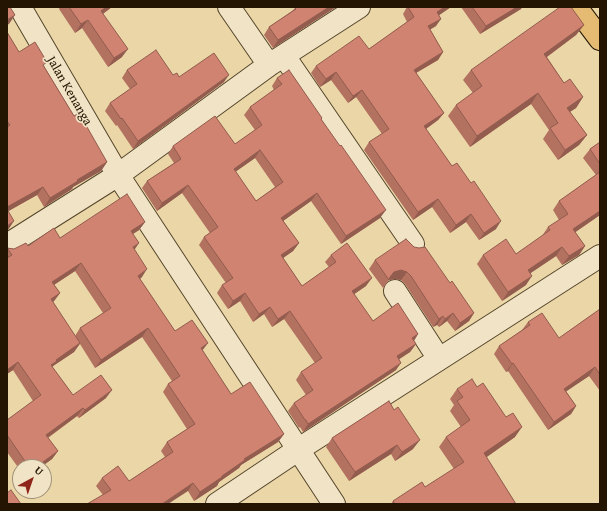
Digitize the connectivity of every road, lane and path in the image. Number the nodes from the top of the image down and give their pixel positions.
1 (20, 7) edge
2 (229, 7) edge
3 (359, 7) edge
4 (576, 7) edge
5 (600, 39) edge
6 (276, 61) junction
7 (118, 175) junction
8 (413, 244) edge
9 (7, 245) edge
10 (600, 256) edge
11 (395, 291) dead end
12 (439, 359) junction
13 (299, 449) junction
14 (217, 504) edge
15 (334, 504) edge

1 - 7 street, Jalan Kenanga
2 - 6 street
3 - 6 street
4 - 5 highway
6 - 7 street
6 - 8 street
7 - 9 street
7 - 13 street, Jalan Kenanga
10 - 12 street
11 - 12 street
12 - 13 street
13 - 14 street
13 - 15 street, Jalan Kenanga

